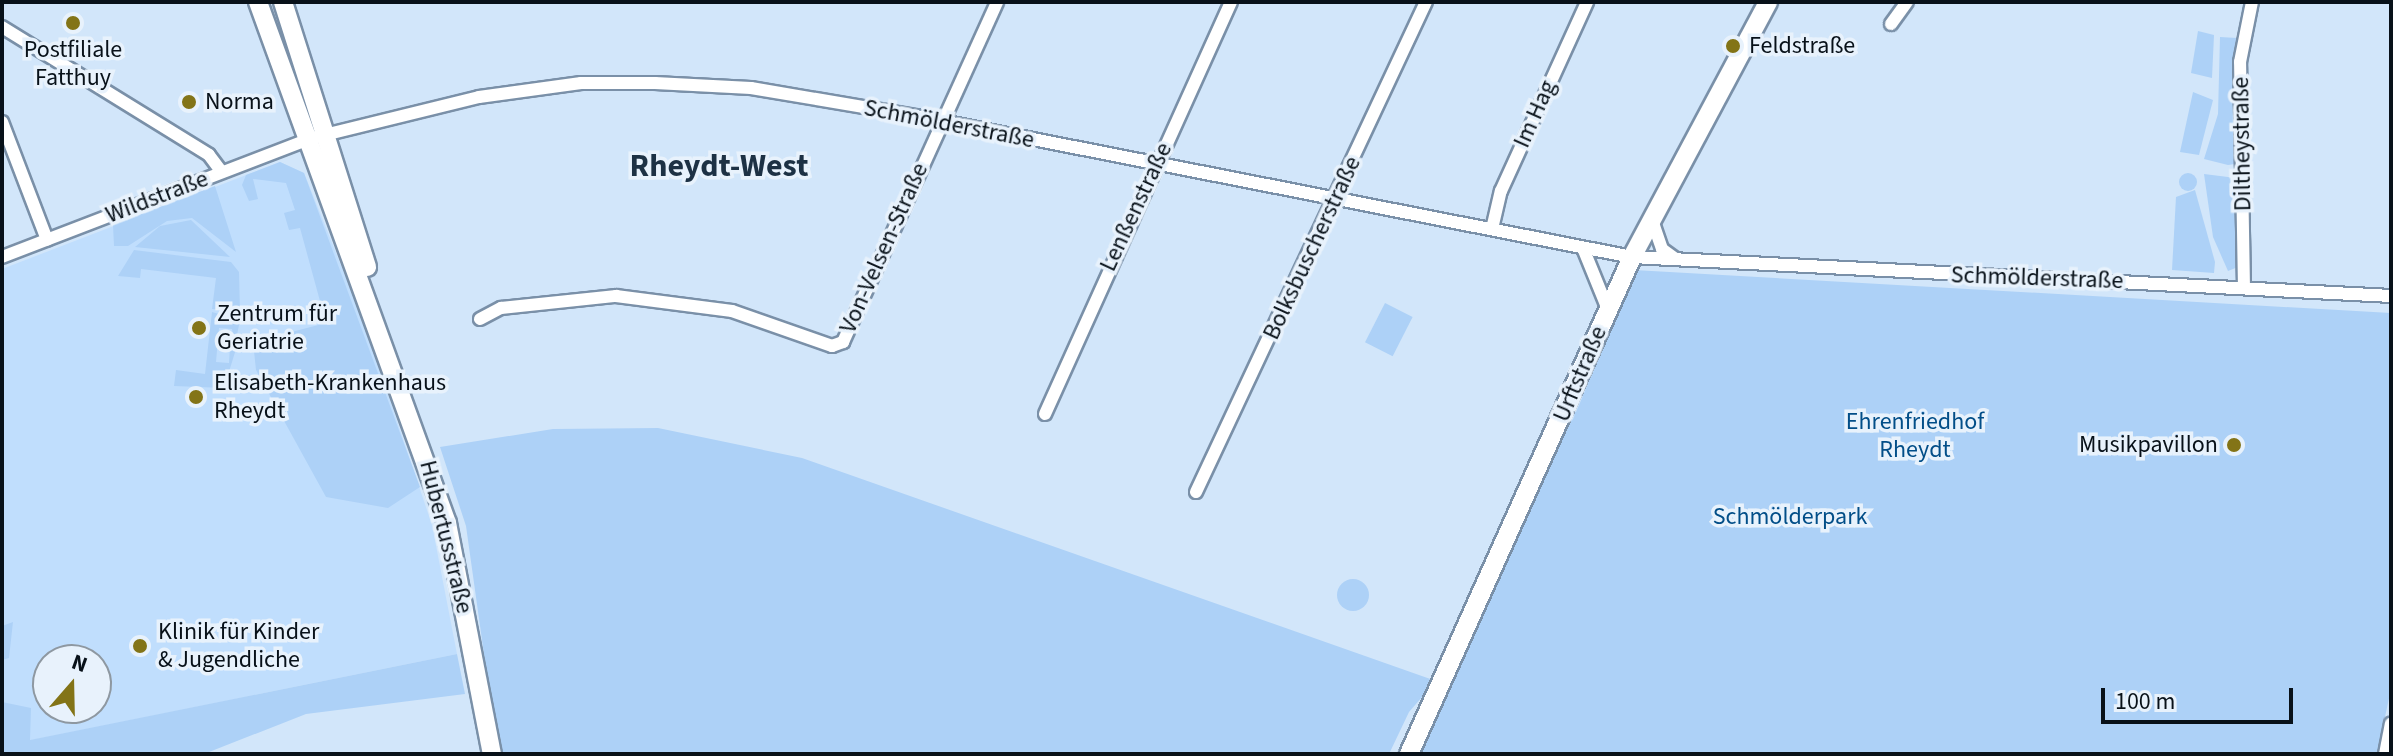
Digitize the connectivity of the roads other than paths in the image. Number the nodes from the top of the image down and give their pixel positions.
1 (258, 2) edge
2 (283, 2) edge
3 (997, 2) edge
4 (1231, 2) edge
5 (1426, 2) edge
6 (1587, 2) edge
7 (1768, 2) edge
8 (1907, 2) edge
9 (2252, 2) edge
10 (1891, 24) dead end
11 (2, 27) edge
12 (941, 121) junction
13 (2, 122) edge
14 (320, 137) junction
15 (1156, 165) junction
16 (222, 172) junction
17 (1335, 199) junction
18 (1651, 217) junction
19 (1492, 229) junction
20 (47, 240) junction
21 (1583, 248) junction
22 (2, 257) edge
23 (1632, 257) junction
24 (1683, 261) junction
25 (2244, 288) junction
26 (2391, 296) edge
27 (1607, 310) junction
28 (480, 319) dead end
29 (1045, 414) dead end
30 (1196, 492) dead end
31 (2391, 724) edge
32 (492, 754) edge
33 (1409, 754) edge
34 (2385, 754) edge

1 - 14 main road, Hubertusstraße
2 - 14 main road, Hubertusstraße
3 - 12 street, Von-Velsen-Straße
4 - 15 street, Lenßenstraße
5 - 17 street, Bolksbuscherstraße
6 - 19 street, Im Hag
7 - 18 main road, Urftstraße
8 - 10 street
9 - 25 street, Diltheystraße
11 - 16 street
12 - 14 street, Schmölderstraße
12 - 15 street, Schmölderstraße
12 - 28 street, Von-Velsen-Straße
13 - 20 street
14 - 16 street, Wildstraße
14 - 32 main road, Hubertusstraße
15 - 17 street, Schmölderstraße
15 - 29 street, Lenßenstraße
16 - 20 street, Wildstraße
17 - 19 street, Schmölderstraße
17 - 30 street, Bolksbuscherstraße
18 - 23 main road, Urftstraße
18 - 24 street
19 - 21 street, Schmölderstraße
20 - 22 street, Wildstraße
21 - 23 street, Schmölderstraße
21 - 27 street
23 - 24 street, Schmölderstraße
23 - 27 main road, Urftstraße
24 - 25 street, Schmölderstraße
25 - 26 street, Schmölderstraße
27 - 33 main road, Urftstraße
31 - 34 street

